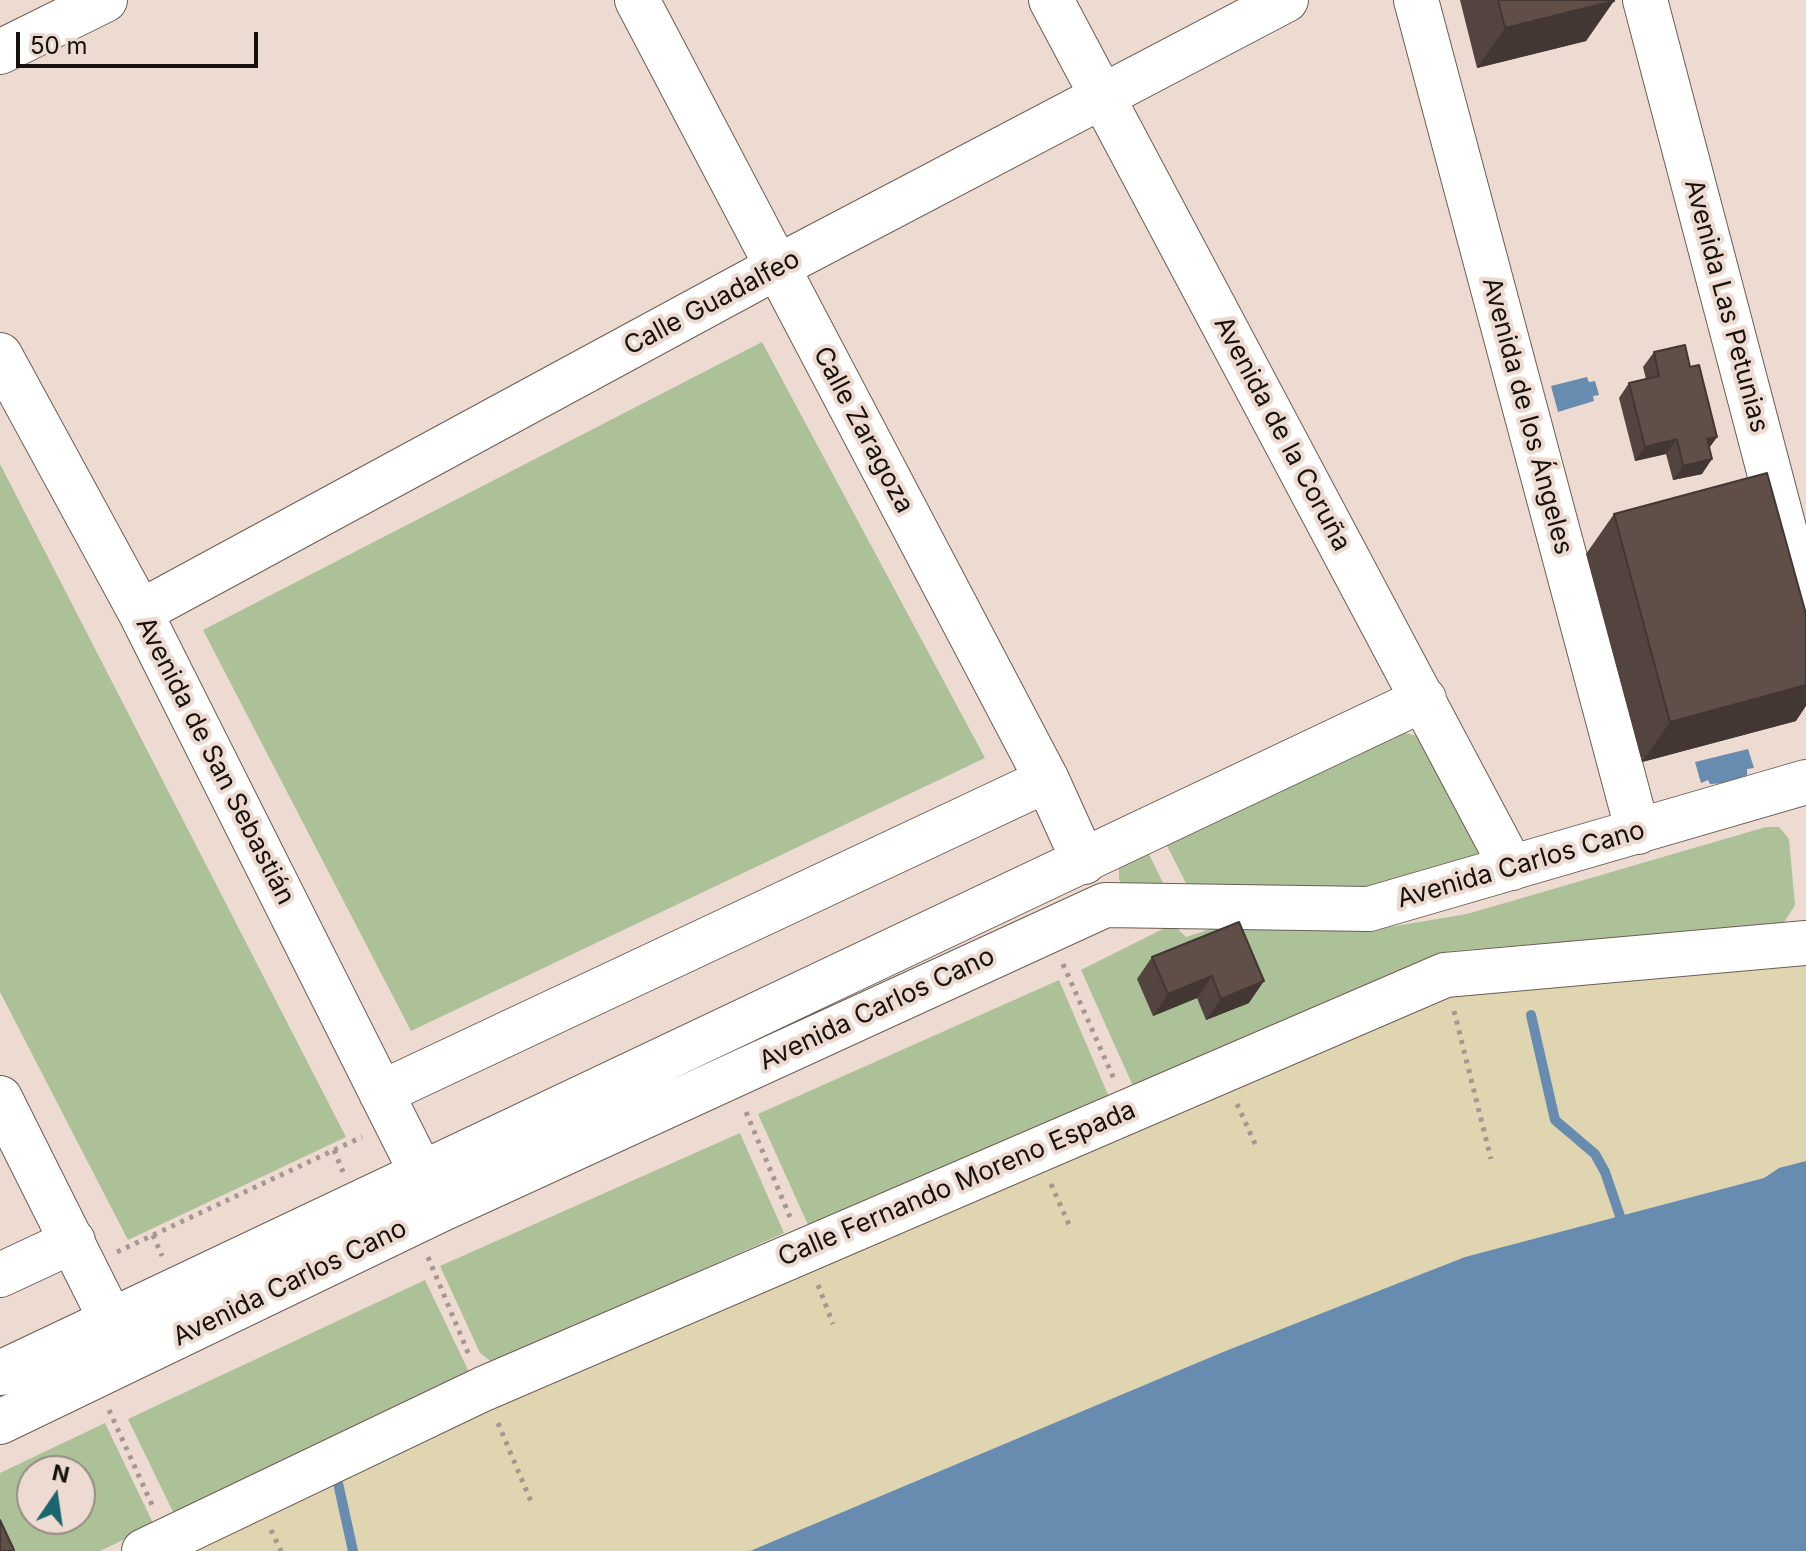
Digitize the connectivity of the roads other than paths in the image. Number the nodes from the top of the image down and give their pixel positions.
1 (105, 0) edge
2 (637, 0) edge
3 (1051, 0) edge
4 (1286, 0) edge
5 (1416, 0) edge
6 (1645, 0) edge
7 (0, 52) edge
8 (1103, 97) junction
9 (777, 267) junction
10 (0, 355) edge
11 (140, 612) junction
12 (1806, 612) edge
13 (1424, 699) junction
14 (1047, 780) junction
15 (1806, 782) edge
16 (1638, 832) junction
17 (1084, 862) junction
18 (1512, 868) junction
19 (1806, 943) edge
20 (381, 1093) junction
21 (0, 1098) edge
22 (421, 1172) junction
23 (73, 1241) junction
24 (0, 1275) edge
25 (111, 1320) junction
26 (0, 1373) edge
27 (0, 1422) edge
28 (156, 1545) edge

1 - 7 street
2 - 9 street, Calle Zaragoza
3 - 8 street, Avenida de la Coruña
4 - 8 street, Calle Guadalfeo
5 - 16 street, Avenida de los Ángeles
6 - 12 street, Avenida Las Petunias
8 - 9 street, Calle Guadalfeo
8 - 13 street, Avenida de la Coruña
9 - 11 street, Calle Guadalfeo
9 - 14 street, Calle Zaragoza
10 - 11 street, Avenida de San Sebastián
11 - 20 street, Avenida de San Sebastián
13 - 17 street, Avenida Carlos Cano
13 - 18 street, Avenida de la Coruña
14 - 17 street, Calle Zaragoza
14 - 20 street
15 - 16 street, Avenida Carlos Cano
16 - 18 street, Avenida Carlos Cano
17 - 22 street, Avenida Carlos Cano
18 - 27 street, Avenida Carlos Cano
19 - 28 street, Calle Fernando Moreno Espada
20 - 22 street, Avenida de San Sebastián
21 - 23 street
22 - 25 street, Avenida Carlos Cano
23 - 24 street
23 - 25 street
25 - 26 street, Avenida Carlos Cano

